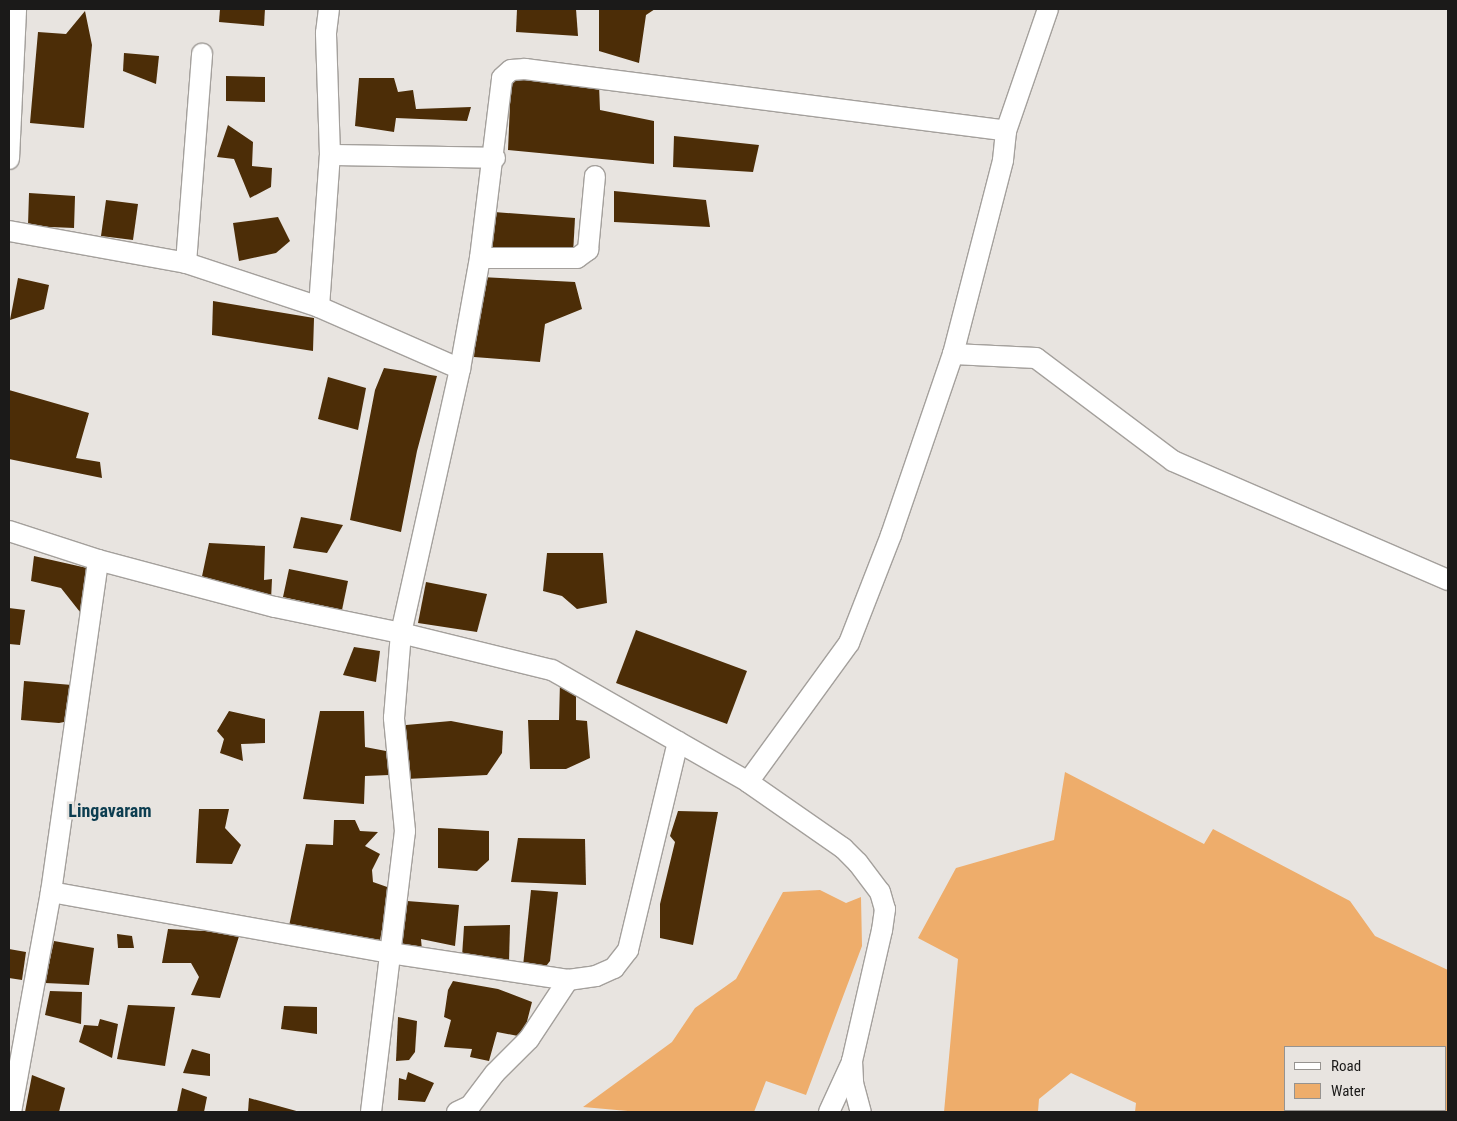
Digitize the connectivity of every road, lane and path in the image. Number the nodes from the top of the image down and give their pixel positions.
1 (16, 9) edge
2 (329, 9) edge
3 (1048, 9) edge
4 (202, 54) dead end
5 (1006, 131) junction
6 (330, 155) junction
7 (495, 158) junction
8 (9, 159) edge
9 (595, 176) dead end
10 (9, 231) edge
11 (480, 258) junction
12 (186, 263) junction
13 (319, 308) junction
14 (953, 354) junction
15 (460, 369) junction
16 (9, 531) edge
17 (98, 560) junction
18 (1448, 580) edge
19 (401, 633) junction
20 (678, 742) junction
21 (748, 782) junction
22 (51, 892) junction
23 (390, 953) junction
24 (568, 980) junction
25 (852, 1061) junction
26 (467, 1110) edge
27 (11, 1112) edge
28 (371, 1112) edge
29 (829, 1112) edge
30 (861, 1112) edge

1 - 8 street
2 - 6 street
3 - 5 street
4 - 12 street
5 - 7 street
5 - 14 street
6 - 7 street
6 - 13 street
7 - 11 street
9 - 11 street
10 - 12 street
11 - 15 street
12 - 13 street
13 - 15 street
14 - 18 street
14 - 21 street
15 - 19 street
16 - 17 street
17 - 19 street
17 - 22 street
19 - 20 street
19 - 23 street
20 - 21 street
20 - 24 street
21 - 25 street
22 - 23 street
22 - 27 street
23 - 24 street
23 - 28 street
24 - 26 street
25 - 29 street
25 - 30 street

